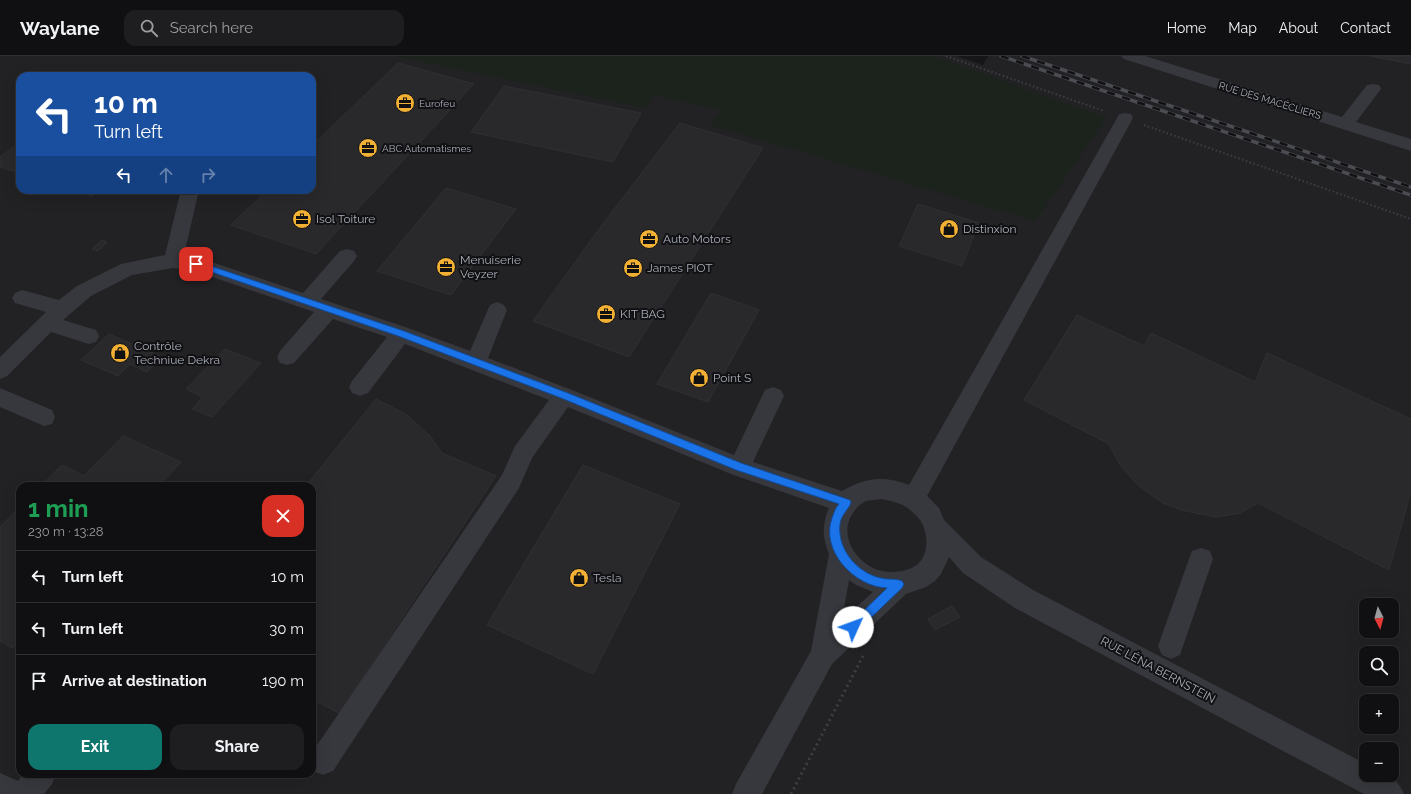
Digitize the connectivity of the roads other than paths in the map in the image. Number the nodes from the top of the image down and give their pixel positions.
1 (1129, 56) edge
2 (1373, 89) dead end
3 (1125, 118) road end
4 (1346, 123) junction
5 (1411, 144) edge
6 (189, 194) edge
7 (347, 256) dead end
8 (173, 261) junction
9 (22, 298) dead end
10 (307, 300) junction
11 (62, 308) junction
12 (329, 309) junction
13 (497, 310) dead end
14 (46, 323) junction
15 (401, 334) junction
16 (89, 336) dead end
17 (287, 356) dead end
18 (476, 361) junction
19 (0, 370) edge
20 (360, 387) dead end
21 (0, 396) edge
22 (564, 396) junction
23 (773, 396) dead end
24 (44, 417) dead end
25 (739, 467) junction
26 (914, 498) junction
27 (846, 503) junction
28 (938, 529) junction
29 (841, 554) junction
30 (1201, 559) dead end
31 (899, 584) junction
32 (1170, 646) dead end
33 (823, 655) junction
34 (323, 761) dead end
35 (39, 778) edge
36 (0, 787) edge
37 (14, 794) edge
38 (25, 794) edge
39 (746, 794) edge
40 (1390, 794) edge

1 - 4 street, RUE DES MACÉCLIERS
2 - 4 street
3 - 26 street
4 - 5 street, RUE DES MACÉCLIERS
6 - 8 street
7 - 10 street
8 - 10 street
8 - 11 street
9 - 11 street
10 - 12 street
11 - 14 street
12 - 15 street
12 - 17 street
13 - 18 street
14 - 16 street
14 - 19 street
15 - 18 street
15 - 20 street
18 - 22 street
21 - 24 street
22 - 25 street
22 - 34 street
23 - 25 street
25 - 27 street
26 - 27 street
26 - 28 street
27 - 29 street
28 - 31 street
28 - 40 street, RUE LÉNA BERNSTEIN
29 - 31 street
29 - 33 street
30 - 32 street
31 - 33 street
33 - 39 street
35 - 38 street
36 - 37 street

